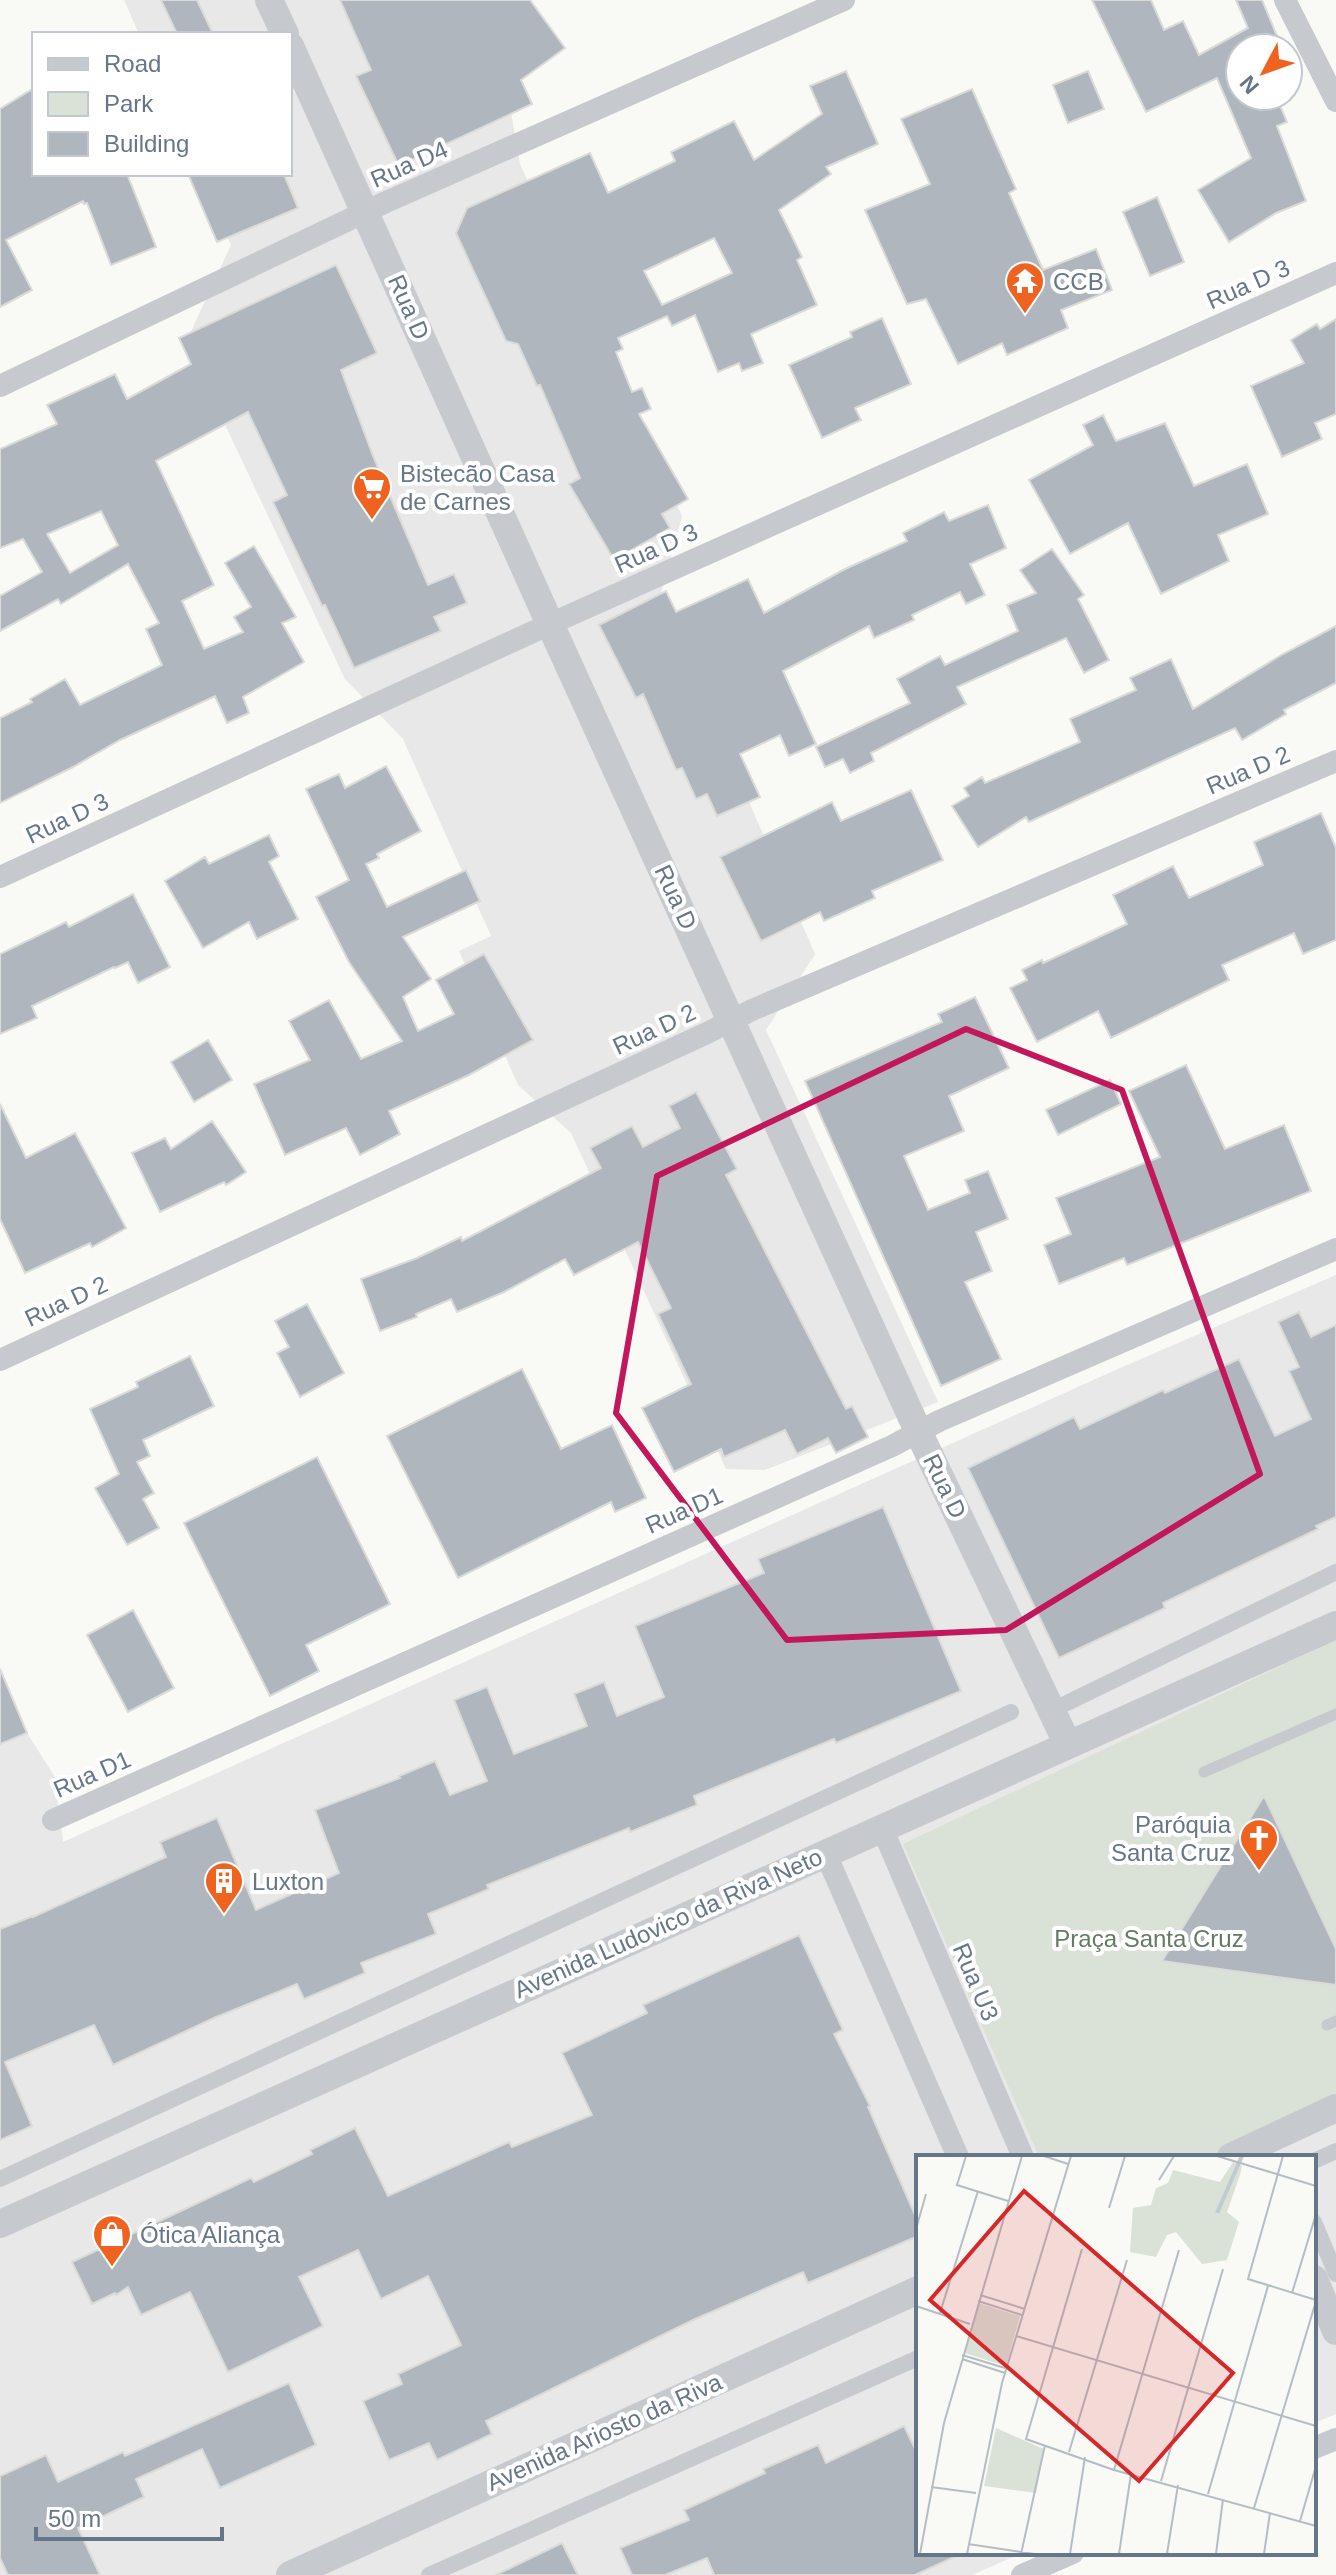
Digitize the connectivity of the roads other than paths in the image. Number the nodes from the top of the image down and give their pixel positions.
1 (269, 0) edge
2 (844, 0) edge
3 (1285, 0) edge
4 (284, 32) edge
5 (292, 50) edge
6 (1335, 98) edge
7 (366, 212) junction
8 (1336, 273) edge
9 (0, 386) edge
10 (550, 624) junction
11 (1336, 761) edge
12 (0, 877) edge
13 (732, 1019) junction
14 (1336, 1249) edge
15 (0, 1360) edge
16 (918, 1431) junction
17 (1336, 1572) edge
18 (1336, 1625) edge
19 (1067, 1703) dead end
20 (1011, 1712) dead end
21 (1336, 1714) edge
22 (1068, 1745) junction
23 (1204, 1772) dead end
24 (53, 1820) dead end
25 (882, 1828) junction
26 (825, 1852) junction
27 (1336, 2108) edge
28 (1336, 2151) edge
29 (1260, 2152) edge
30 (957, 2155) edge
31 (1022, 2155) edge
32 (1316, 2160) edge
33 (0, 2179) edge
34 (0, 2224) edge
35 (1316, 2227) edge
36 (1336, 2274) edge
37 (1316, 2284) edge
38 (916, 2291) edge
39 (1336, 2331) edge
40 (916, 2359) edge
41 (1336, 2439) edge
42 (1316, 2447) edge
43 (1068, 2555) edge
44 (290, 2575) edge
45 (429, 2575) edge
46 (1022, 2575) edge

1 - 4 street
2 - 7 street, Rua D4
3 - 6 street
5 - 7 street, Rua D
7 - 9 street, Rua D4
7 - 10 street, Rua D
8 - 10 street, Rua D 3
10 - 12 street, Rua D 3
10 - 13 street, Rua D
11 - 13 street, Rua D 2
13 - 15 street, Rua D 2
13 - 16 street, Rua D
14 - 16 street, Rua D1
16 - 22 street, Rua D
16 - 24 street, Rua D1
17 - 19 street
18 - 22 street, Avenida Ludovico da Riva Neto
20 - 33 street
21 - 23 lane
22 - 25 street, Avenida Ludovico da Riva Neto
25 - 26 street, Avenida Ludovico da Riva Neto
25 - 31 street, Rua U3
26 - 30 street
26 - 34 street, Avenida Ludovico da Riva Neto
27 - 29 street
28 - 32 street
35 - 36 street
37 - 39 street
38 - 44 street, Avenida Ariosto da Riva
40 - 45 street
41 - 42 street
43 - 46 street

